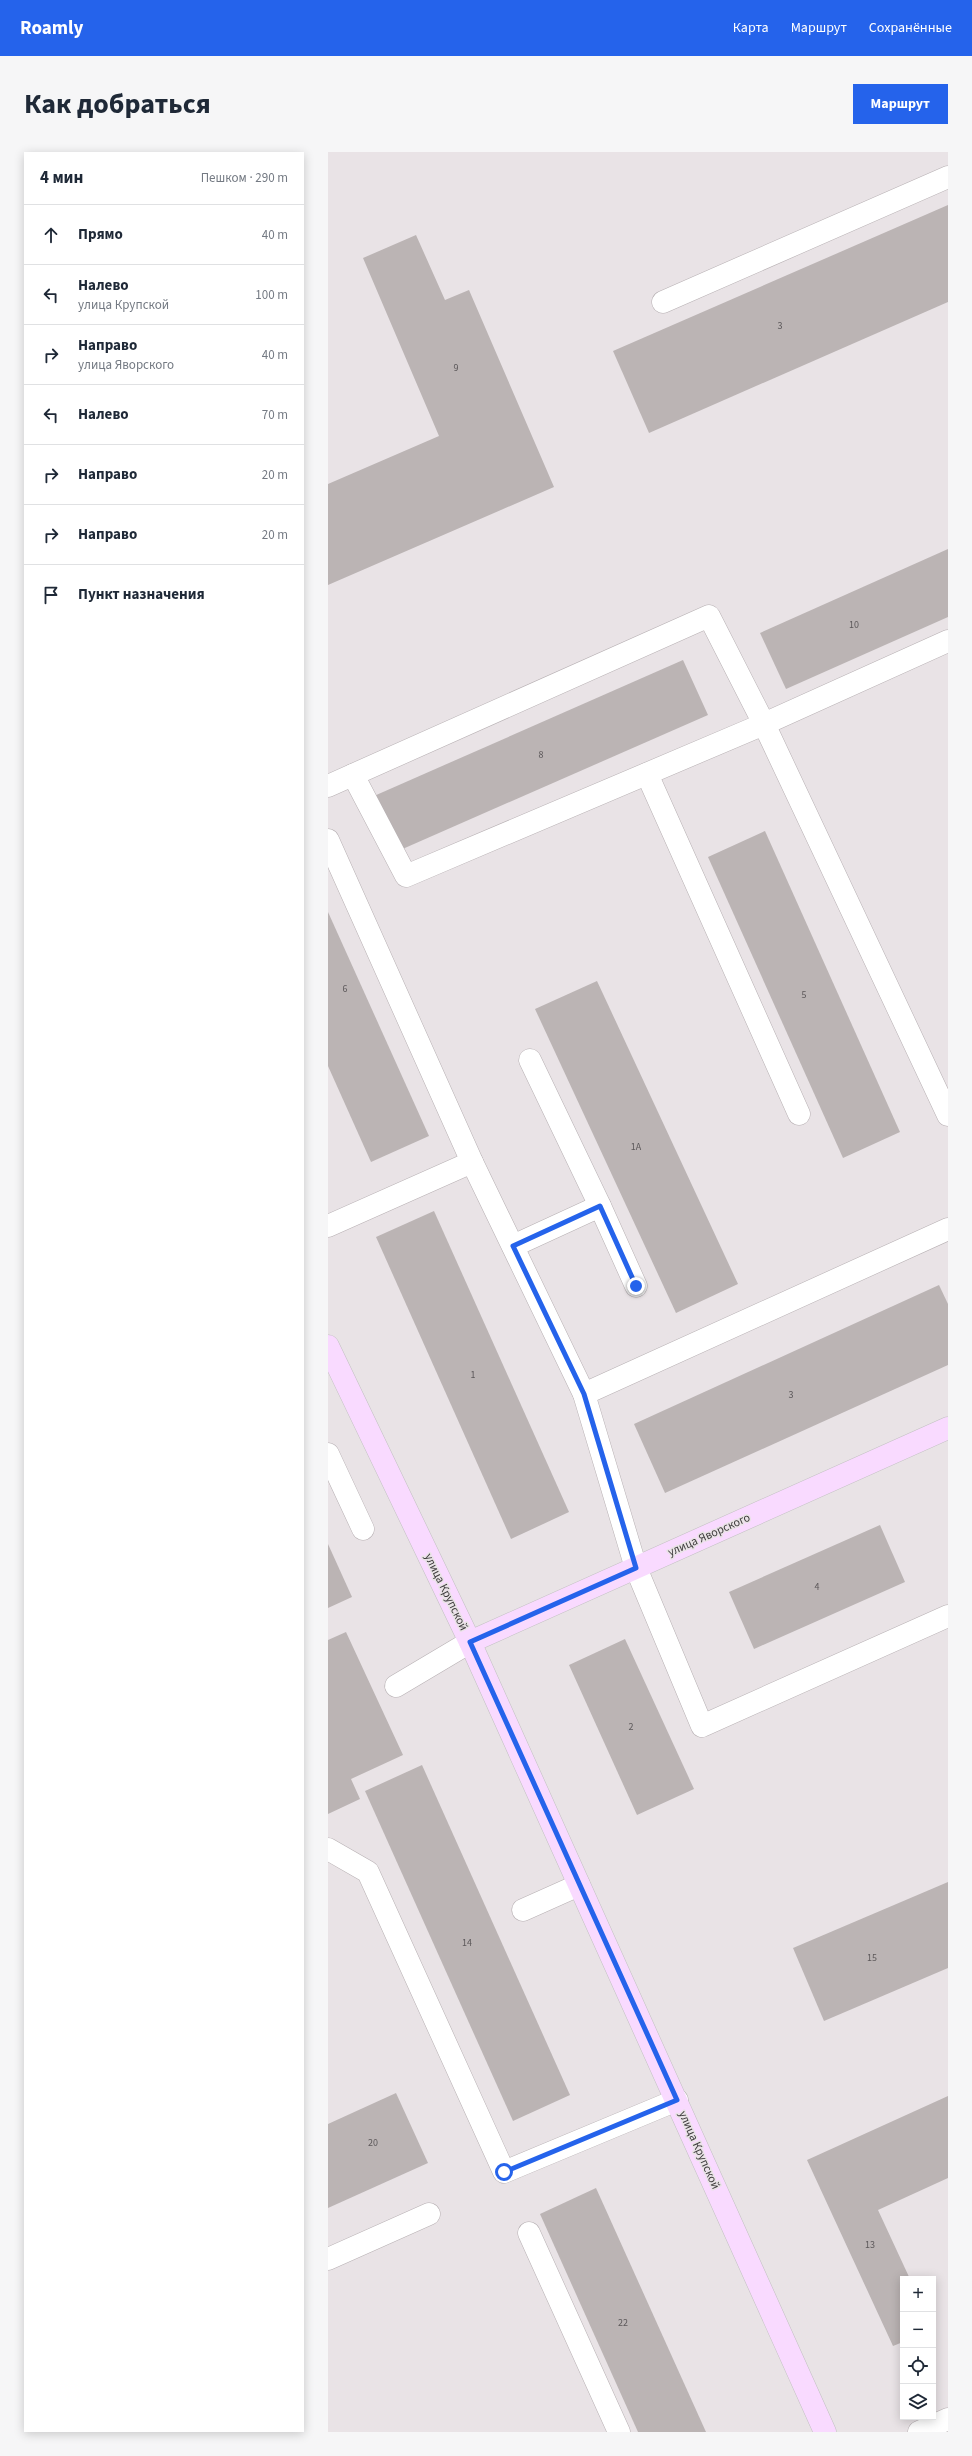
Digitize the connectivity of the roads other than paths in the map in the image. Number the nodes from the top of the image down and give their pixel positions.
1 (948, 177) edge
2 (663, 302) dead end
3 (948, 641) edge
4 (764, 724) junction
5 (647, 774) junction
6 (353, 775) junction
7 (328, 786) edge
8 (328, 840) edge
9 (530, 1060) dead end
10 (800, 1114) dead end
11 (948, 1115) edge
12 (472, 1162) junction
13 (600, 1206) junction
14 (328, 1226) edge
15 (948, 1229) edge
16 (513, 1246) junction
17 (636, 1286) dead end
18 (328, 1346) edge
19 (584, 1394) junction
20 (948, 1428) edge
21 (328, 1454) edge
22 (363, 1529) dead end
23 (636, 1568) junction
24 (948, 1616) edge
25 (470, 1642) junction
26 (396, 1686) dead end
27 (328, 1849) edge
28 (579, 1885) junction
29 (523, 1910) dead end
30 (677, 2100) junction
31 (429, 2214) dead end
32 (528, 2233) dead end
33 (328, 2259) edge
34 (948, 2419) edge
35 (619, 2432) edge
36 (825, 2432) edge
37 (919, 2432) edge

1 - 2 lane
3 - 4 lane
4 - 5 lane
4 - 6 lane
4 - 11 lane
5 - 6 lane
5 - 10 lane
6 - 7 lane
8 - 12 lane
9 - 13 lane
12 - 14 lane
12 - 16 lane
13 - 16 lane
13 - 17 lane
15 - 19 lane
16 - 19 lane
18 - 25 main road, улица Крупской
19 - 23 lane
20 - 23 main road, улица Яворского
21 - 22 lane
23 - 24 lane
23 - 25 main road, улица Яворского
25 - 26 lane
25 - 28 main road, улица Крупской
27 - 30 lane
28 - 29 lane
28 - 30 main road, улица Крупской
30 - 36 main road, улица Крупской
31 - 33 lane
32 - 35 lane
34 - 37 lane

